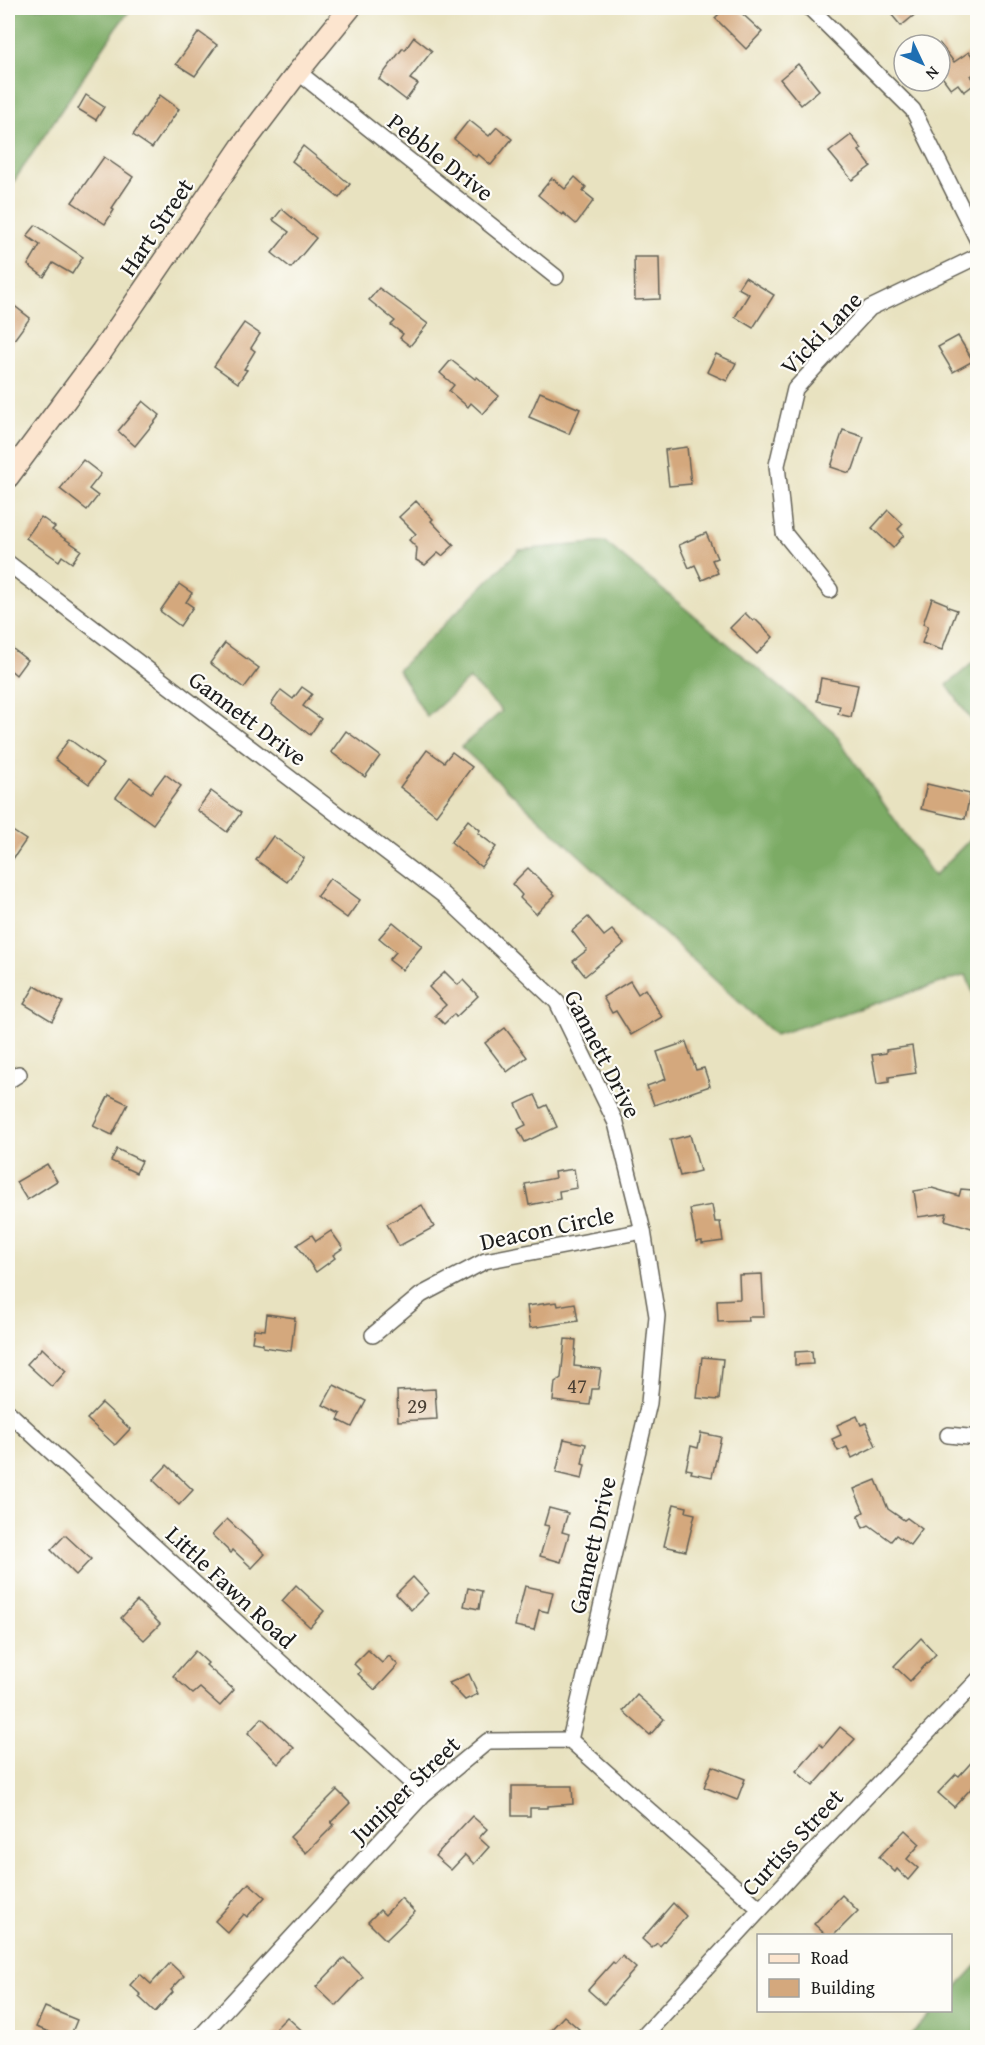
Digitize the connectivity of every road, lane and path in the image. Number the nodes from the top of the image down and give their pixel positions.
1 (350, 8) edge
2 (810, 8) edge
3 (298, 72) junction
4 (978, 241) edge
5 (978, 256) edge
6 (556, 277) dead end
7 (8, 477) edge
8 (8, 562) edge
9 (830, 590) dead end
10 (643, 1231) junction
11 (373, 1335) dead end
12 (8, 1412) edge
13 (948, 1435) dead end
14 (978, 1438) edge
15 (978, 1680) edge
16 (570, 1740) junction
17 (424, 1794) junction
18 (760, 1909) junction
19 (199, 2037) edge
20 (642, 2037) edge

1 - 3 street, Hart Street
2 - 4 street
3 - 6 street, Pebble Drive
3 - 7 street, Hart Street
5 - 9 street, Vicki Lane
8 - 10 street, Gannett Drive
10 - 11 street, Deacon Circle
10 - 16 street, Gannett Drive
12 - 17 street, Little Fawn Road
13 - 14 street
15 - 18 street, Curtiss Street
16 - 17 street, Juniper Street
16 - 18 street
17 - 19 street, Juniper Street
18 - 20 street, Curtiss Street

